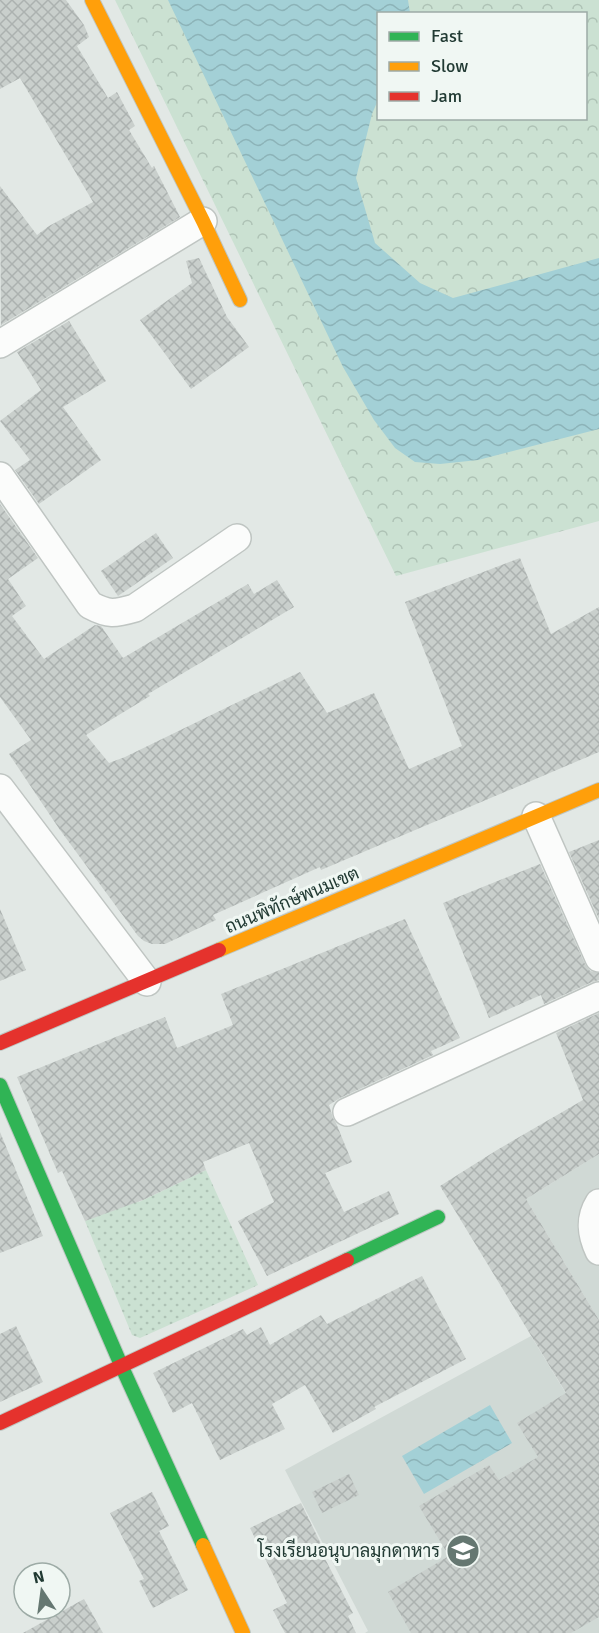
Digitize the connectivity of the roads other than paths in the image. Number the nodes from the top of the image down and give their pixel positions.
1 (92, 0) edge
2 (202, 221) junction
3 (240, 300) dead end
4 (0, 344) edge
5 (0, 476) edge
6 (237, 538) dead end
7 (0, 788) edge
8 (599, 790) edge
9 (536, 816) junction
10 (599, 958) edge
11 (147, 982) junction
12 (599, 996) edge
13 (0, 1043) edge
14 (0, 1085) edge
15 (347, 1112) dead end
16 (599, 1203) edge
17 (438, 1217) dead end
18 (599, 1251) edge
19 (121, 1365) junction
20 (0, 1423) edge
21 (243, 1633) edge

1 - 2 street
2 - 3 street
2 - 4 street
5 - 6 street
7 - 11 street
8 - 9 street, ถนนพิทักษ์พนมเขต
9 - 10 street
9 - 11 street, ถนนพิทักษ์พนมเขต
11 - 13 street, ถนนพิทักษ์พนมเขต
12 - 15 street
14 - 19 street
16 - 18 street
17 - 19 street
19 - 20 street
19 - 21 street

